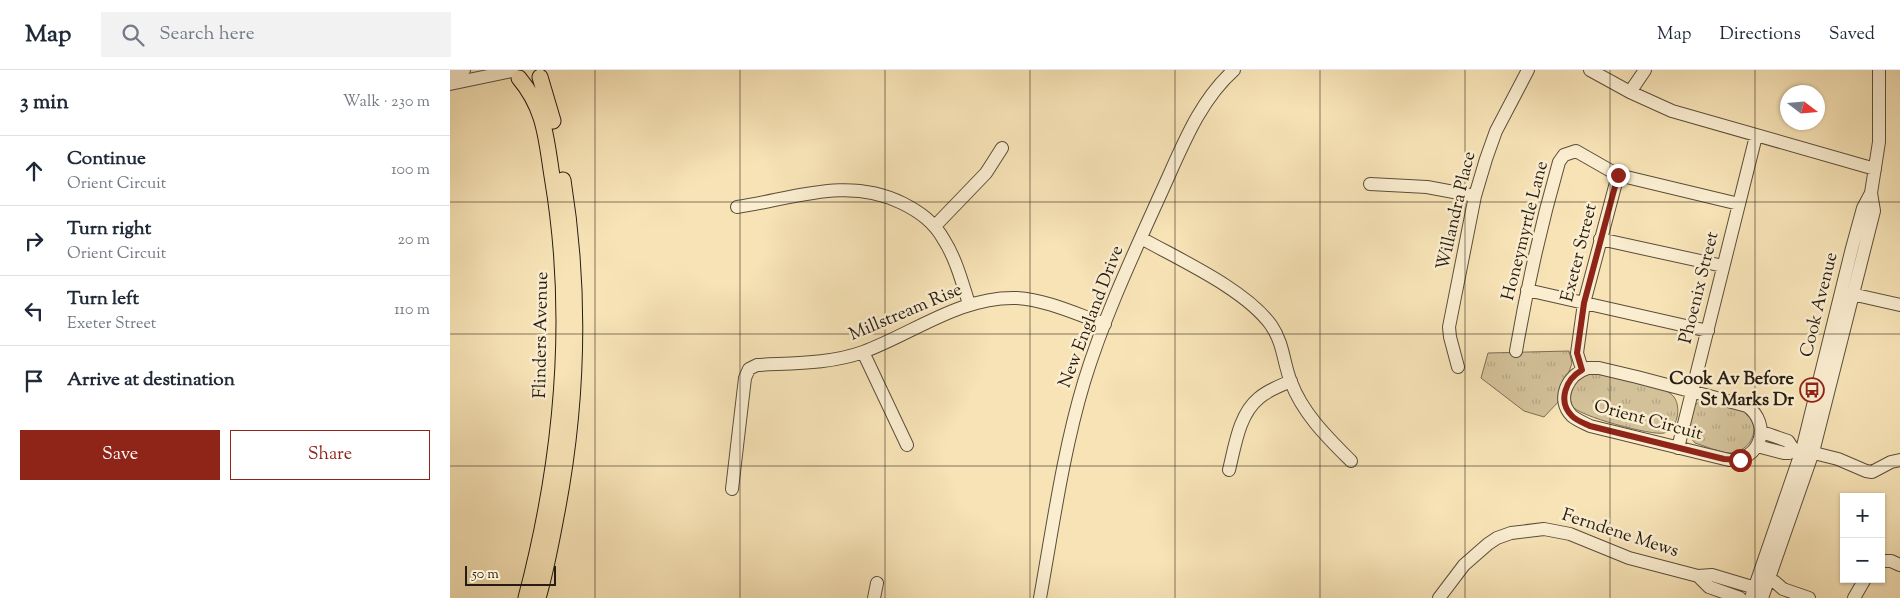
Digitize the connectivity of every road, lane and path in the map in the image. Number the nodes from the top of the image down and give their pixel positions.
1 (464, 70) edge
2 (1234, 70) edge
3 (1528, 70) edge
4 (1590, 70) edge
5 (1645, 70) edge
6 (1879, 70) edge
7 (450, 73) edge
8 (514, 73) edge
9 (543, 73) edge
10 (450, 84) edge
11 (1630, 92) junction
12 (1756, 136) junction
13 (1002, 148) dead end
14 (1876, 169) junction
15 (1618, 175) junction
16 (1370, 184) dead end
17 (1475, 196) junction
18 (1739, 204) junction
19 (737, 207) dead end
20 (935, 226) junction
21 (1141, 238) junction
22 (1600, 240) junction
23 (1723, 266) junction
24 (1527, 290) junction
25 (1848, 293) junction
26 (1584, 303) junction
27 (969, 304) junction
28 (1900, 305) edge
29 (1105, 324) junction
30 (1708, 330) junction
31 (1516, 351) dead end
32 (863, 352) junction
33 (1458, 367) dead end
34 (1582, 370) junction
35 (1291, 382) junction
36 (1693, 390) junction
37 (1762, 432) junction
38 (907, 445) dead end
39 (1757, 446) junction
40 (1678, 448) junction
41 (1803, 451) junction
42 (1900, 460) edge
43 (1351, 461) dead end
44 (1229, 470) dead end
45 (732, 489) dead end
46 (1885, 561) edge
47 (1900, 564) edge
48 (1698, 576) junction
49 (877, 583) dead end
50 (1863, 583) edge
51 (1759, 588) edge
52 (526, 598) edge
53 (538, 598) edge
54 (874, 598) edge
55 (1040, 598) edge
56 (1439, 598) edge
57 (1740, 598) edge
58 (1809, 598) edge
59 (1854, 598) edge

1 - 7 street
2 - 21 street, New England Drive
3 - 17 street, Willandra Place
4 - 11 street
5 - 11 street
6 - 14 street, Cook Avenue
8 - 9 main road
8 - 10 street
8 - 52 main road, Flinders Avenue
9 - 53 main road, Flinders Avenue
11 - 12 street
12 - 14 street
12 - 18 street, Phoenix Street
13 - 20 street
14 - 25 street, Cook Avenue
15 - 18 street, Honeymyrtle Lane
15 - 22 street, Exeter Street
15 - 24 street, Honeymyrtle Lane
16 - 17 street
17 - 33 street, Willandra Place
18 - 23 street, Phoenix Street
19 - 20 street
20 - 27 street
21 - 29 street, New England Drive
21 - 35 street
22 - 23 street
22 - 26 street, Exeter Street
23 - 30 street, Phoenix Street
24 - 26 street
24 - 31 street, Honeymyrtle Lane
25 - 28 street
25 - 41 street, Cook Avenue
26 - 30 street
26 - 34 street, Exeter Street
27 - 29 street, Millstream Rise
27 - 32 street, Millstream Rise
29 - 55 street, New England Drive
30 - 36 street, Phoenix Street
32 - 38 street
32 - 45 street, Millstream Rise
34 - 36 street
34 - 40 street, Orient Circuit
35 - 43 street
35 - 44 street
36 - 37 street
36 - 40 street, Phoenix Street
37 - 39 street
37 - 41 street
39 - 40 street, Orient Circuit
39 - 41 street
41 - 42 street
41 - 51 street, Cook Avenue
46 - 47 street
48 - 51 street, Ferndene Mews
48 - 56 street, Ferndene Mews
48 - 57 street, Ferndene Mews
49 - 54 street
50 - 59 street
51 - 58 street, Ferndene Mews

